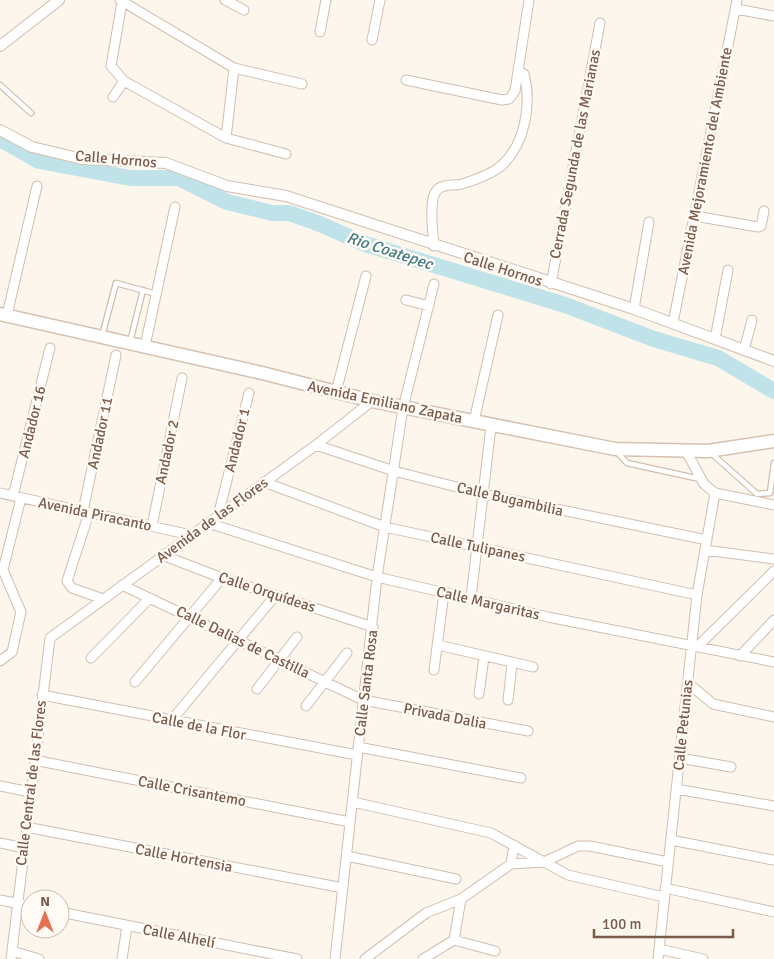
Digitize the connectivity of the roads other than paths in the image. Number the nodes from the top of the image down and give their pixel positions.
1 (59, 0) edge
2 (225, 0) edge
3 (326, 0) edge
4 (380, 0) edge
5 (529, 0) edge
6 (121, 1) edge
7 (737, 4) edge
8 (244, 10) dead end
9 (774, 16) edge
10 (600, 23) dead end
11 (320, 32) dead end
12 (372, 40) dead end
13 (0, 46) edge
14 (234, 68) junction
15 (518, 71) junction
16 (406, 80) dead end
17 (124, 81) junction
18 (302, 84) dead end
19 (0, 85) edge
20 (113, 97) dead end
21 (31, 113) dead end
22 (0, 130) edge
23 (226, 138) junction
24 (286, 154) dead end
25 (37, 186) dead end
26 (175, 207) dead end
27 (764, 211) dead end
28 (695, 216) junction
29 (649, 222) dead end
30 (434, 246) junction
31 (728, 270) dead end
32 (366, 276) dead end
33 (434, 284) dead end
34 (550, 284) junction
35 (143, 290) junction
36 (156, 294) junction
37 (406, 300) dead end
38 (429, 306) junction
39 (634, 310) junction
40 (3, 315) edge
41 (498, 316) dead end
42 (752, 320) dead end
43 (673, 323) junction
44 (102, 337) junction
45 (715, 338) junction
46 (130, 343) junction
47 (145, 346) junction
48 (50, 348) dead end
49 (744, 350) junction
50 (116, 355) dead end
51 (774, 362) edge
52 (182, 378) dead end
53 (336, 392) junction
54 (249, 393) dead end
55 (372, 401) junction
56 (403, 408) junction
57 (474, 421) junction
58 (491, 426) junction
59 (774, 441) edge
60 (316, 445) junction
61 (615, 449) junction
62 (686, 451) junction
63 (708, 451) junction
64 (774, 463) edge
65 (394, 471) junction
66 (701, 479) junction
67 (264, 482) junction
68 (0, 493) edge
69 (715, 493) junction
70 (484, 494) junction
71 (17, 497) junction
72 (774, 504) edge
73 (86, 512) junction
74 (218, 516) junction
75 (208, 523) junction
76 (152, 526) junction
77 (385, 527) junction
78 (190, 535) junction
79 (707, 540) junction
80 (478, 548) junction
81 (705, 550) junction
82 (162, 555) junction
83 (774, 559) edge
84 (774, 571) edge
85 (377, 577) junction
86 (222, 578) junction
87 (122, 585) junction
88 (444, 593) junction
89 (697, 595) junction
90 (275, 596) junction
91 (150, 598) junction
92 (471, 598) junction
93 (103, 599) junction
94 (189, 617) junction
95 (774, 620) edge
96 (373, 627) junction
97 (297, 637) dead end
98 (50, 638) joint
99 (238, 640) junction
100 (438, 645) junction
101 (694, 646) junction
102 (347, 653) dead end
103 (740, 656) junction
104 (484, 657) junction
105 (91, 658) dead end
106 (279, 660) junction
107 (0, 661) edge
108 (774, 662) edge
109 (512, 664) junction
110 (533, 667) dead end
111 (434, 670) dead end
112 (324, 681) junction
113 (134, 682) dead end
114 (688, 683) junction
115 (258, 689) dead end
116 (42, 694) junction
117 (479, 694) dead end
118 (363, 700) junction
119 (508, 700) dead end
120 (306, 706) dead end
121 (774, 717) edge
122 (171, 721) junction
123 (528, 731) dead end
124 (358, 751) junction
125 (680, 758) junction
126 (34, 760) junction
127 (731, 767) dead end
128 (522, 778) dead end
129 (0, 786) edge
130 (676, 789) junction
131 (30, 792) junction
132 (353, 802) junction
133 (774, 806) edge
134 (350, 822) junction
135 (26, 827) junction
136 (671, 840) junction
137 (0, 843) edge
138 (514, 845) junction
139 (24, 848) junction
140 (347, 856) junction
141 (773, 860) dead end
142 (544, 862) junction
143 (668, 862) junction
144 (511, 864) junction
145 (456, 878) dead end
146 (343, 888) junction
147 (664, 892) junction
148 (460, 899) junction
149 (0, 900) edge
150 (17, 904) junction
151 (20, 904) edge
152 (774, 912) edge
153 (70, 914) edge
154 (127, 926) junction
155 (454, 940) junction
156 (495, 951) dead end
157 (658, 954) edge
158 (11, 955) edge
159 (39, 959) edge
160 (122, 959) edge
161 (297, 959) edge
162 (335, 959) edge
163 (365, 959) edge
164 (422, 959) edge
165 (703, 959) edge

1 - 13 street
2 - 8 street
3 - 11 street
4 - 12 street
5 - 15 street
6 - 14 street
6 - 17 street
7 - 9 street
7 - 28 street, Avenida Mejoramiento del Ambiente
10 - 34 street, Cerrada Segunda de las Marianas
14 - 18 street
14 - 23 street
15 - 16 street
15 - 30 street
17 - 20 street
17 - 23 street
19 - 21 lane
22 - 30 street, Calle Hornos
23 - 24 street
25 - 40 street
26 - 36 street
27 - 28 street
28 - 43 street, Avenida Mejoramiento del Ambiente
29 - 39 street
30 - 34 street, Calle Hornos
31 - 45 street
32 - 53 street
33 - 38 street, Calle Santa Rosa
34 - 39 street, Calle Hornos
35 - 36 lane
35 - 44 lane
35 - 46 lane
36 - 47 street
37 - 38 street
38 - 56 street, Calle Santa Rosa
39 - 43 street, Calle Hornos
40 - 44 main road, Avenida Emiliano Zapata
41 - 57 street
42 - 49 street
43 - 45 street, Calle Hornos
44 - 46 main road, Avenida Emiliano Zapata
45 - 49 street, Calle Hornos
46 - 47 main road, Avenida Emiliano Zapata
47 - 53 main road, Avenida Emiliano Zapata
48 - 71 street, Andador 16
49 - 51 street, Calle Hornos
50 - 73 street, Andador 11
52 - 76 street, Andador 2
53 - 55 main road, Avenida Emiliano Zapata
54 - 74 street, Andador 1
55 - 56 main road, Avenida Emiliano Zapata
55 - 60 street, Avenida de las Flores
56 - 57 main road, Avenida Emiliano Zapata
56 - 65 street, Calle Santa Rosa
57 - 58 main road, Avenida Emiliano Zapata
58 - 61 main road, Avenida Emiliano Zapata
58 - 70 street
59 - 63 main road, Avenida Emiliano Zapata
60 - 65 street, Calle Bugambilia
60 - 67 street, Avenida de las Flores
61 - 62 main road, Avenida Emiliano Zapata
61 - 66 lane
62 - 63 main road, Avenida Emiliano Zapata
62 - 66 street
63 - 64 lane
65 - 70 street, Calle Bugambilia
65 - 77 street, Calle Santa Rosa
66 - 69 street
67 - 74 street, Avenida de las Flores
67 - 77 street, Calle Tulipanes
68 - 71 street, Avenida Piracanto
69 - 72 street
69 - 79 street, Calle Petunias
70 - 79 street, Calle Bugambilia
70 - 80 street
71 - 73 street, Avenida Piracanto
71 - 107 street, Andador 16
73 - 76 street, Avenida Piracanto
73 - 93 street, Andador 11
74 - 75 street, Avenida de las Flores
75 - 78 street, Avenida de las Flores
75 - 85 street, Calle Margaritas
76 - 78 street, Avenida Piracanto
77 - 80 street, Calle Tulipanes
77 - 85 street, Calle Santa Rosa
78 - 82 street, Avenida de las Flores
79 - 81 street, Calle Petunias
80 - 89 street, Calle Tulipanes
80 - 92 street
81 - 83 street
81 - 89 street, Calle Petunias
82 - 86 street, Calle Orquídeas
82 - 87 street, Avenida de las Flores
84 - 101 street
85 - 88 street, Calle Margaritas
85 - 96 street, Calle Santa Rosa
86 - 90 street, Calle Orquídeas
86 - 94 street
87 - 91 street, Calle Dalias de Castilla
87 - 93 street, Avenida de las Flores
88 - 92 street, Calle Margaritas
88 - 100 street
89 - 101 street, Calle Petunias
90 - 96 street, Calle Orquídeas
90 - 99 street
91 - 94 street, Calle Dalias de Castilla
91 - 105 street
92 - 101 street, Calle Margaritas
93 - 98 street, Avenida de las Flores
94 - 99 street, Calle Dalias de Castilla
94 - 113 street
95 - 103 street
96 - 118 street, Calle Santa Rosa
97 - 106 street
98 - 116 street, Calle Central de las Flores
99 - 106 street, Calle Dalias de Castilla
99 - 122 street
100 - 104 street
100 - 111 street
101 - 103 street, Calle Margaritas
101 - 114 street, Calle Petunias
102 - 112 street
103 - 108 street, Calle Margaritas
104 - 109 street
104 - 117 street
106 - 112 street, Calle Dalias de Castilla
106 - 115 street
109 - 110 street
109 - 119 street
112 - 118 street, Calle Dalias de Castilla
112 - 120 street
114 - 121 street
114 - 125 street, Calle Petunias
116 - 122 street, Calle de la Flor
116 - 126 street, Calle Central de las Flores
118 - 123 street, Privada Dalia
118 - 124 street, Calle Santa Rosa
122 - 124 street, Calle de la Flor
124 - 128 street, Calle de la Flor
124 - 132 street, Calle Santa Rosa
125 - 127 street
125 - 130 street, Calle Petunias
126 - 131 street, Calle Central de las Flores
126 - 134 street, Calle Crisantemo
129 - 131 street
130 - 133 street
130 - 136 street, Calle Petunias
131 - 135 street, Calle Central de las Flores
132 - 134 street, Calle Santa Rosa
132 - 138 street
134 - 140 street, Calle Santa Rosa
135 - 139 street, Calle Central de las Flores
135 - 146 street, Calle Hortensia
136 - 141 street
136 - 143 street, Calle Petunias
137 - 139 street
138 - 142 street
138 - 144 street
139 - 150 street, Calle Central de las Flores
140 - 145 street
140 - 146 street, Calle Santa Rosa
142 - 143 street
142 - 144 street
142 - 147 street
143 - 147 street, Calle Petunias
144 - 148 street
146 - 162 street, Calle Santa Rosa
147 - 152 street
147 - 157 street, Calle Petunias
148 - 155 street
148 - 163 street
149 - 150 street
150 - 151 street
150 - 158 street, Calle Central de las Flores
153 - 154 street, Calle Alhelí
154 - 160 street
154 - 161 street, Calle Alhelí
155 - 156 street
155 - 164 street
157 - 165 street
158 - 159 street

